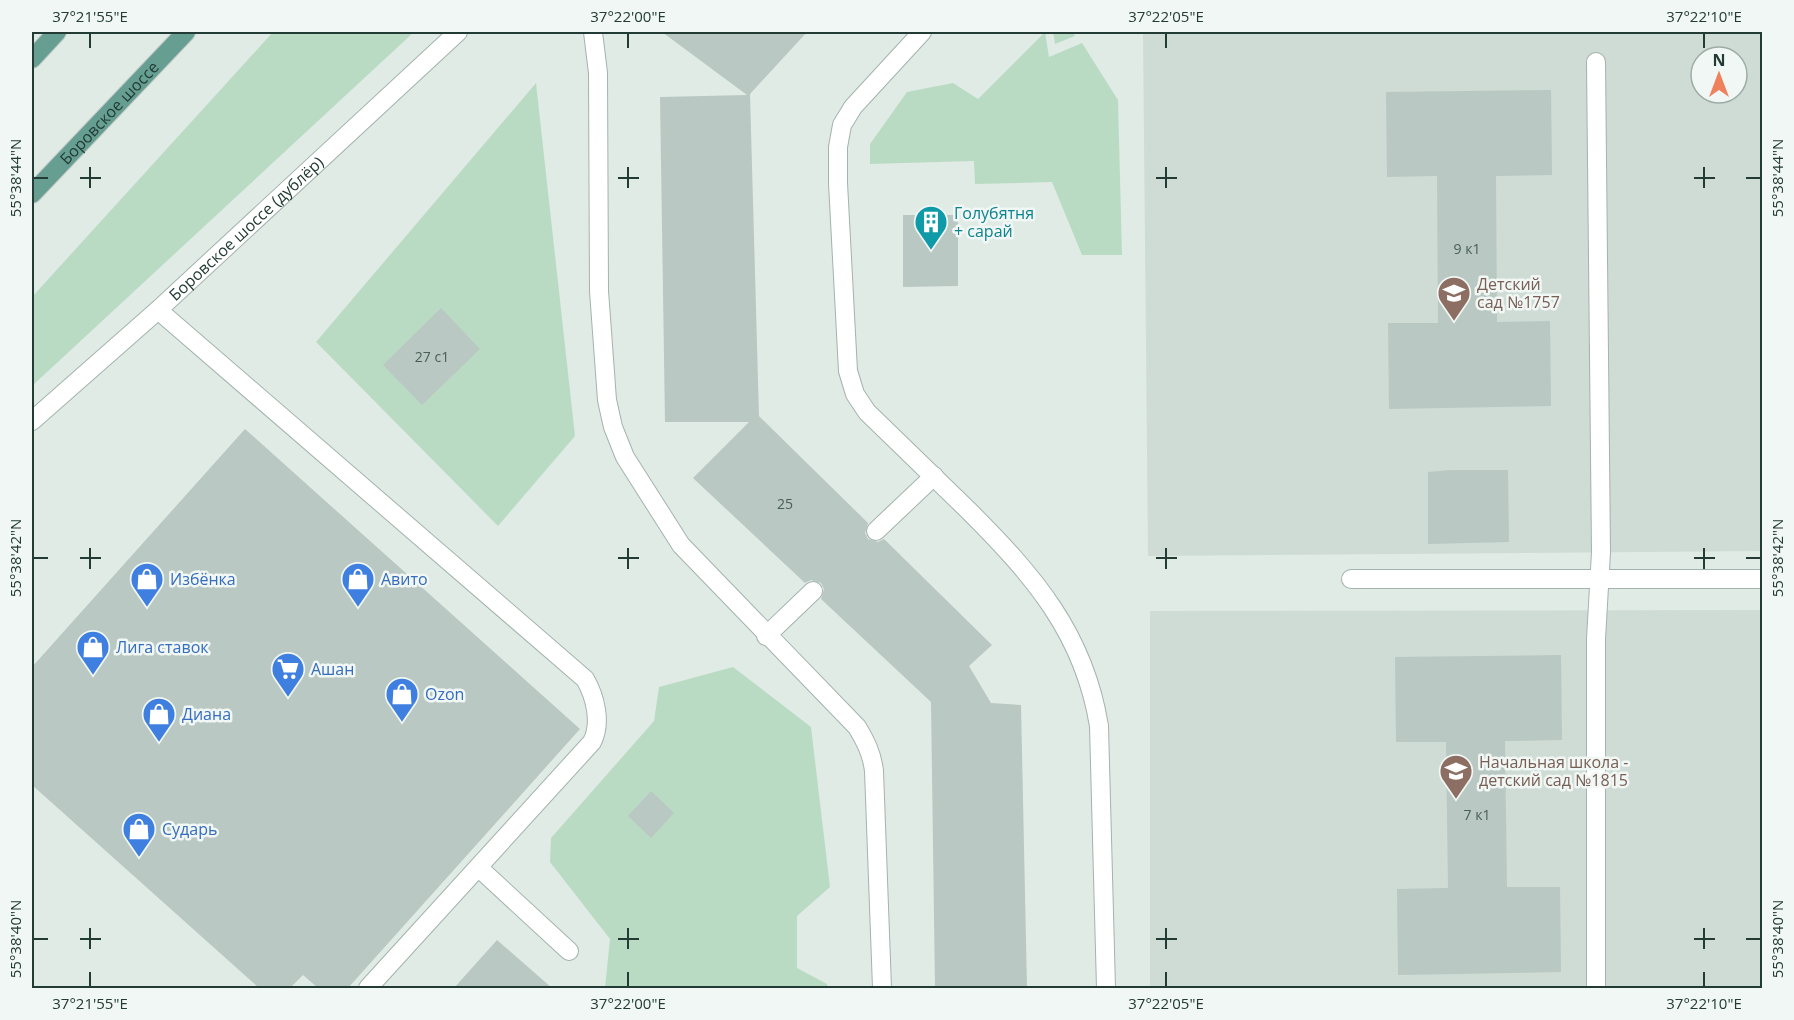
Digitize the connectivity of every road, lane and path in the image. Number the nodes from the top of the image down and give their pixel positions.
1 (57, 32) edge
2 (186, 32) edge
3 (458, 32) edge
4 (922, 32) edge
5 (596, 33) edge
6 (32, 59) edge
7 (1596, 62) dead end
8 (32, 194) edge
9 (158, 310) junction
10 (32, 421) edge
11 (934, 476) junction
12 (876, 531) dead end
13 (1600, 578) junction
14 (1351, 579) dead end
15 (1762, 579) edge
16 (813, 591) dead end
17 (766, 636) junction
18 (479, 868) junction
19 (569, 951) dead end
20 (368, 988) edge
21 (882, 988) edge
22 (1106, 988) edge
23 (1596, 988) edge

1 - 6 main road
2 - 8 main road, Боровское шоссе
3 - 9 street, Боровское шоссе (дублёр)
4 - 11 street
5 - 17 street
7 - 13 street
9 - 10 street, Боровское шоссе (дублёр)
9 - 18 street
11 - 12 street
11 - 22 street
13 - 14 street
13 - 15 street
13 - 23 street
16 - 17 street
17 - 21 street
18 - 19 street
18 - 20 street

